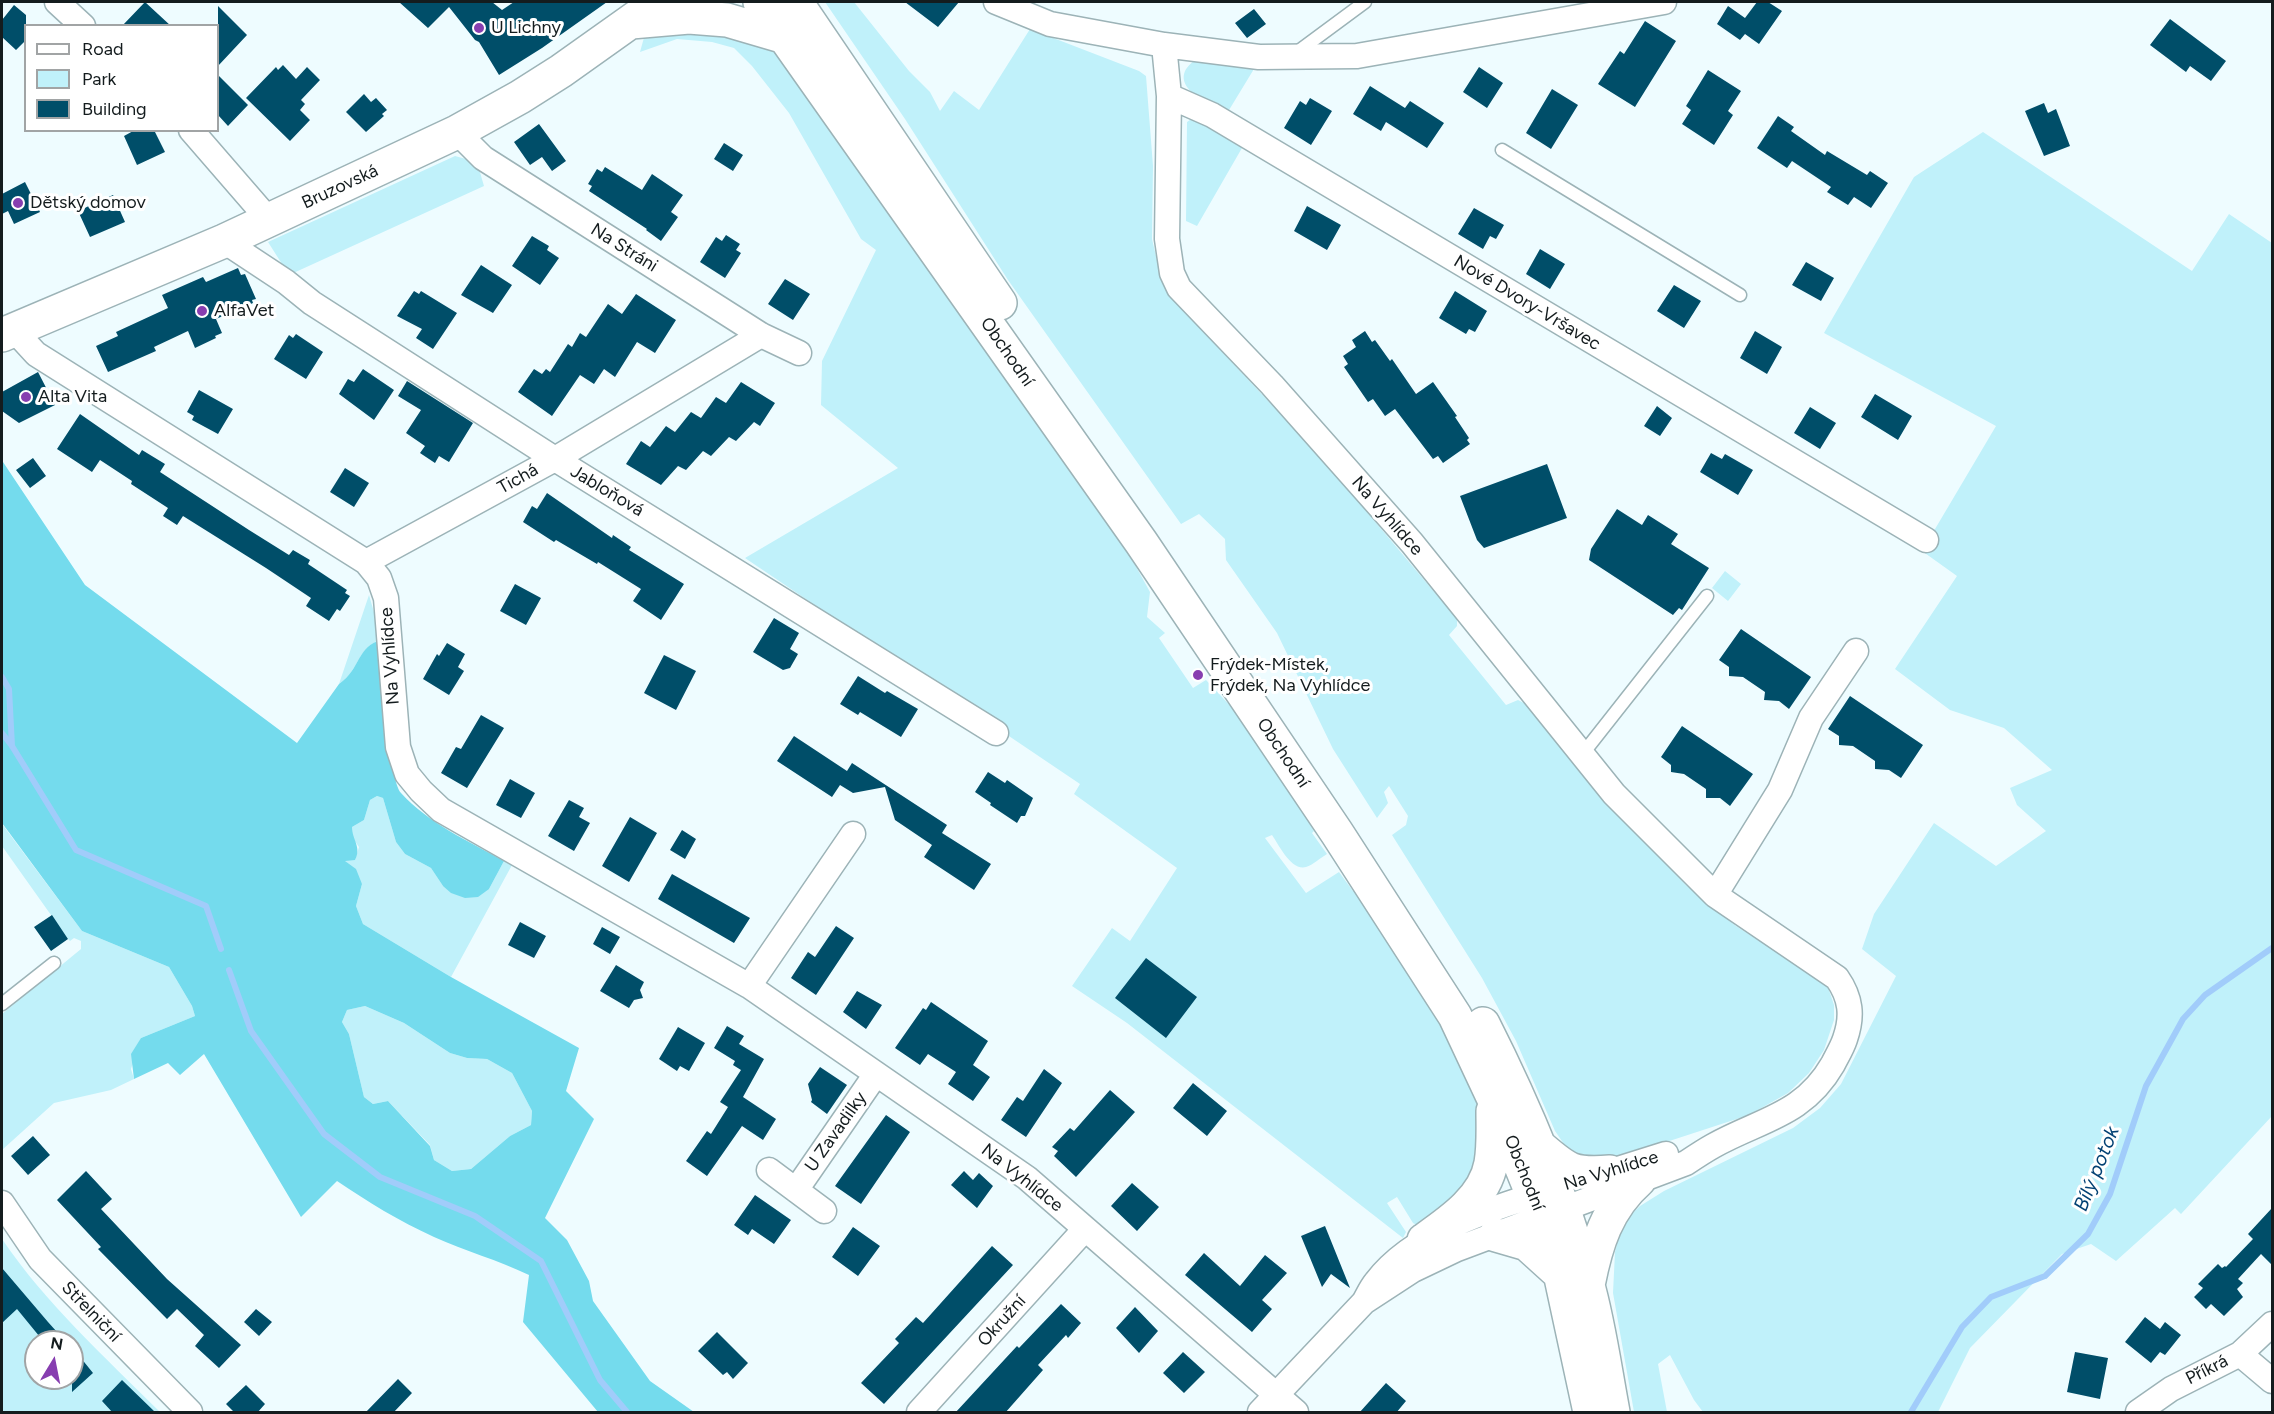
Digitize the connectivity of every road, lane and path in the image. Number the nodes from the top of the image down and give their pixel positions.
1 (57, 2) edge
2 (658, 2) edge
3 (760, 2) edge
4 (796, 2) edge
5 (996, 2) edge
6 (1365, 2) edge
7 (1664, 2) edge
8 (631, 22) junction
9 (81, 24) edge
10 (785, 37) junction
11 (1164, 45) junction
12 (1291, 57) junction
13 (1169, 96) junction
14 (193, 132) edge
15 (457, 132) junction
16 (1502, 150) dead end
17 (269, 220) junction
18 (224, 241) junction
19 (1740, 295) dead end
20 (8, 332) edge
21 (761, 335) junction
22 (799, 353) dead end
23 (555, 459) junction
24 (1926, 540) dead end
25 (366, 562) junction
26 (1707, 596) dead end
27 (1856, 651) dead end
28 (996, 733) dead end
29 (1581, 756) junction
30 (853, 834) dead end
31 (1715, 895) junction
32 (54, 963) dead end
33 (749, 986) junction
34 (2, 1004) edge
35 (876, 1074) junction
36 (1493, 1097) junction
37 (1539, 1146) junction
38 (769, 1170) dead end
39 (1625, 1176) junction
40 (796, 1190) junction
41 (2, 1203) edge
42 (1549, 1203) junction
43 (824, 1211) dead end
44 (1085, 1229) junction
45 (1496, 1235) junction
46 (1424, 1240) junction
47 (1574, 1279) junction
48 (1364, 1302) junction
49 (2272, 1324) edge
50 (2240, 1354) junction
51 (2272, 1381) edge
52 (1268, 1404) edge
53 (190, 1413) edge
54 (919, 1413) edge
55 (1296, 1413) edge
56 (1590, 1413) edge
57 (1613, 1413) edge
58 (2138, 1413) edge

1 - 9 street
2 - 8 main road, Bruzovská
3 - 10 main road, Obchodní
4 - 37 main road, Obchodní
5 - 11 street
6 - 12 lane
7 - 12 street
8 - 10 main road
8 - 15 main road, Bruzovská
10 - 36 main road, Obchodní
11 - 12 street
11 - 13 street
13 - 24 street, Nové Dvory-Vršavec
13 - 29 street, Na Vyhlídce
14 - 17 street
15 - 17 main road, Bruzovská
15 - 21 street, Na Stráni
16 - 19 lane
17 - 18 main road, Bruzovská
18 - 20 main road, Bruzovská
18 - 23 street, Jabloňová
20 - 25 street, Na Vyhlídce
21 - 22 street, Na Stráni
21 - 23 street, Tichá
23 - 25 street, Tichá
23 - 28 street, Jabloňová
25 - 33 street, Na Vyhlídce
26 - 29 lane
27 - 31 street
29 - 31 street, Na Vyhlídce
30 - 33 street
31 - 39 street, Na Vyhlídce
32 - 34 lane
33 - 35 street, Na Vyhlídce
35 - 40 street, U Zavadilky
35 - 44 street, Na Vyhlídce
36 - 42 main road, Obchodní
36 - 46 main road
37 - 39 main road
37 - 42 main road, Obchodní
38 - 40 street, U Zavadilky
39 - 42 street, Na Vyhlídce
39 - 47 main road
40 - 43 street, U Zavadilky
41 - 53 street, Střelniční
42 - 45 street, Na Vyhlídce
42 - 46 street, Na Vyhlídce
42 - 47 main road, Obchodní
44 - 52 street, Na Vyhlídce
44 - 54 street, Okružní
45 - 47 main road
45 - 48 street, Na Vyhlídce
46 - 48 street, Na Vyhlídce
47 - 56 main road, Obchodní
47 - 57 main road, Obchodní
48 - 52 street, Na Vyhlídce
49 - 50 street, Příkrá
50 - 51 street
50 - 58 street, Příkrá
52 - 55 street, Na Vyhlídce

